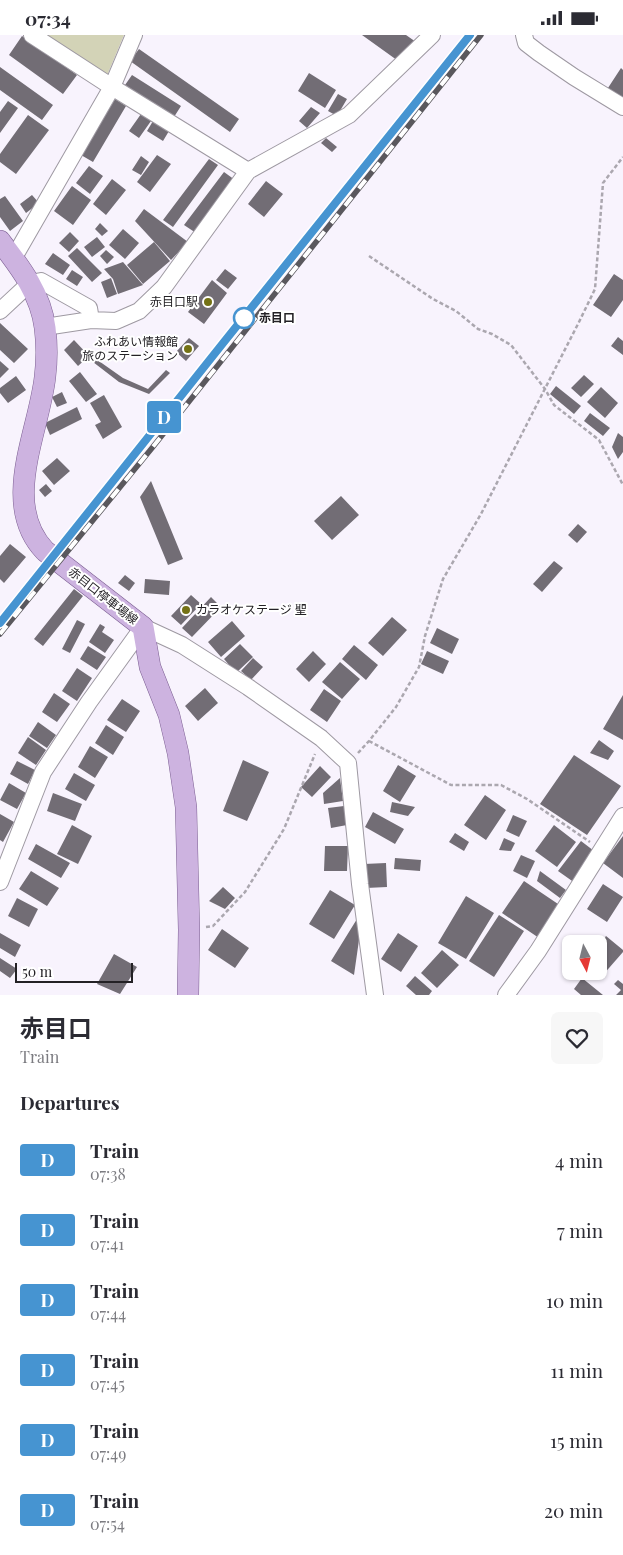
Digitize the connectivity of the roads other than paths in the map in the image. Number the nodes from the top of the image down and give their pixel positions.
1 (32, 35) edge
2 (134, 35) edge
3 (432, 35) edge
4 (524, 35) edge
5 (112, 87) junction
6 (623, 107) edge
7 (248, 171) junction
8 (0, 241) edge
9 (14, 259) junction
10 (30, 283) junction
11 (0, 311) edge
12 (91, 320) junction
13 (45, 327) junction
14 (143, 627) junction
15 (623, 815) edge
16 (0, 883) edge
17 (188, 995) edge
18 (375, 995) edge
19 (506, 995) edge

1 - 5 street
2 - 5 street
3 - 7 street
4 - 6 street
5 - 7 street
5 - 9 street
7 - 12 street
8 - 9 main road, 赤目口停車場線
9 - 10 main road, 赤目口停車場線
10 - 11 street
10 - 12 street
10 - 13 main road, 赤目口停車場線
12 - 13 street
13 - 14 main road, 赤目口停車場線
14 - 16 street
14 - 17 main road, 赤目口停車場線
14 - 18 street
15 - 19 street

